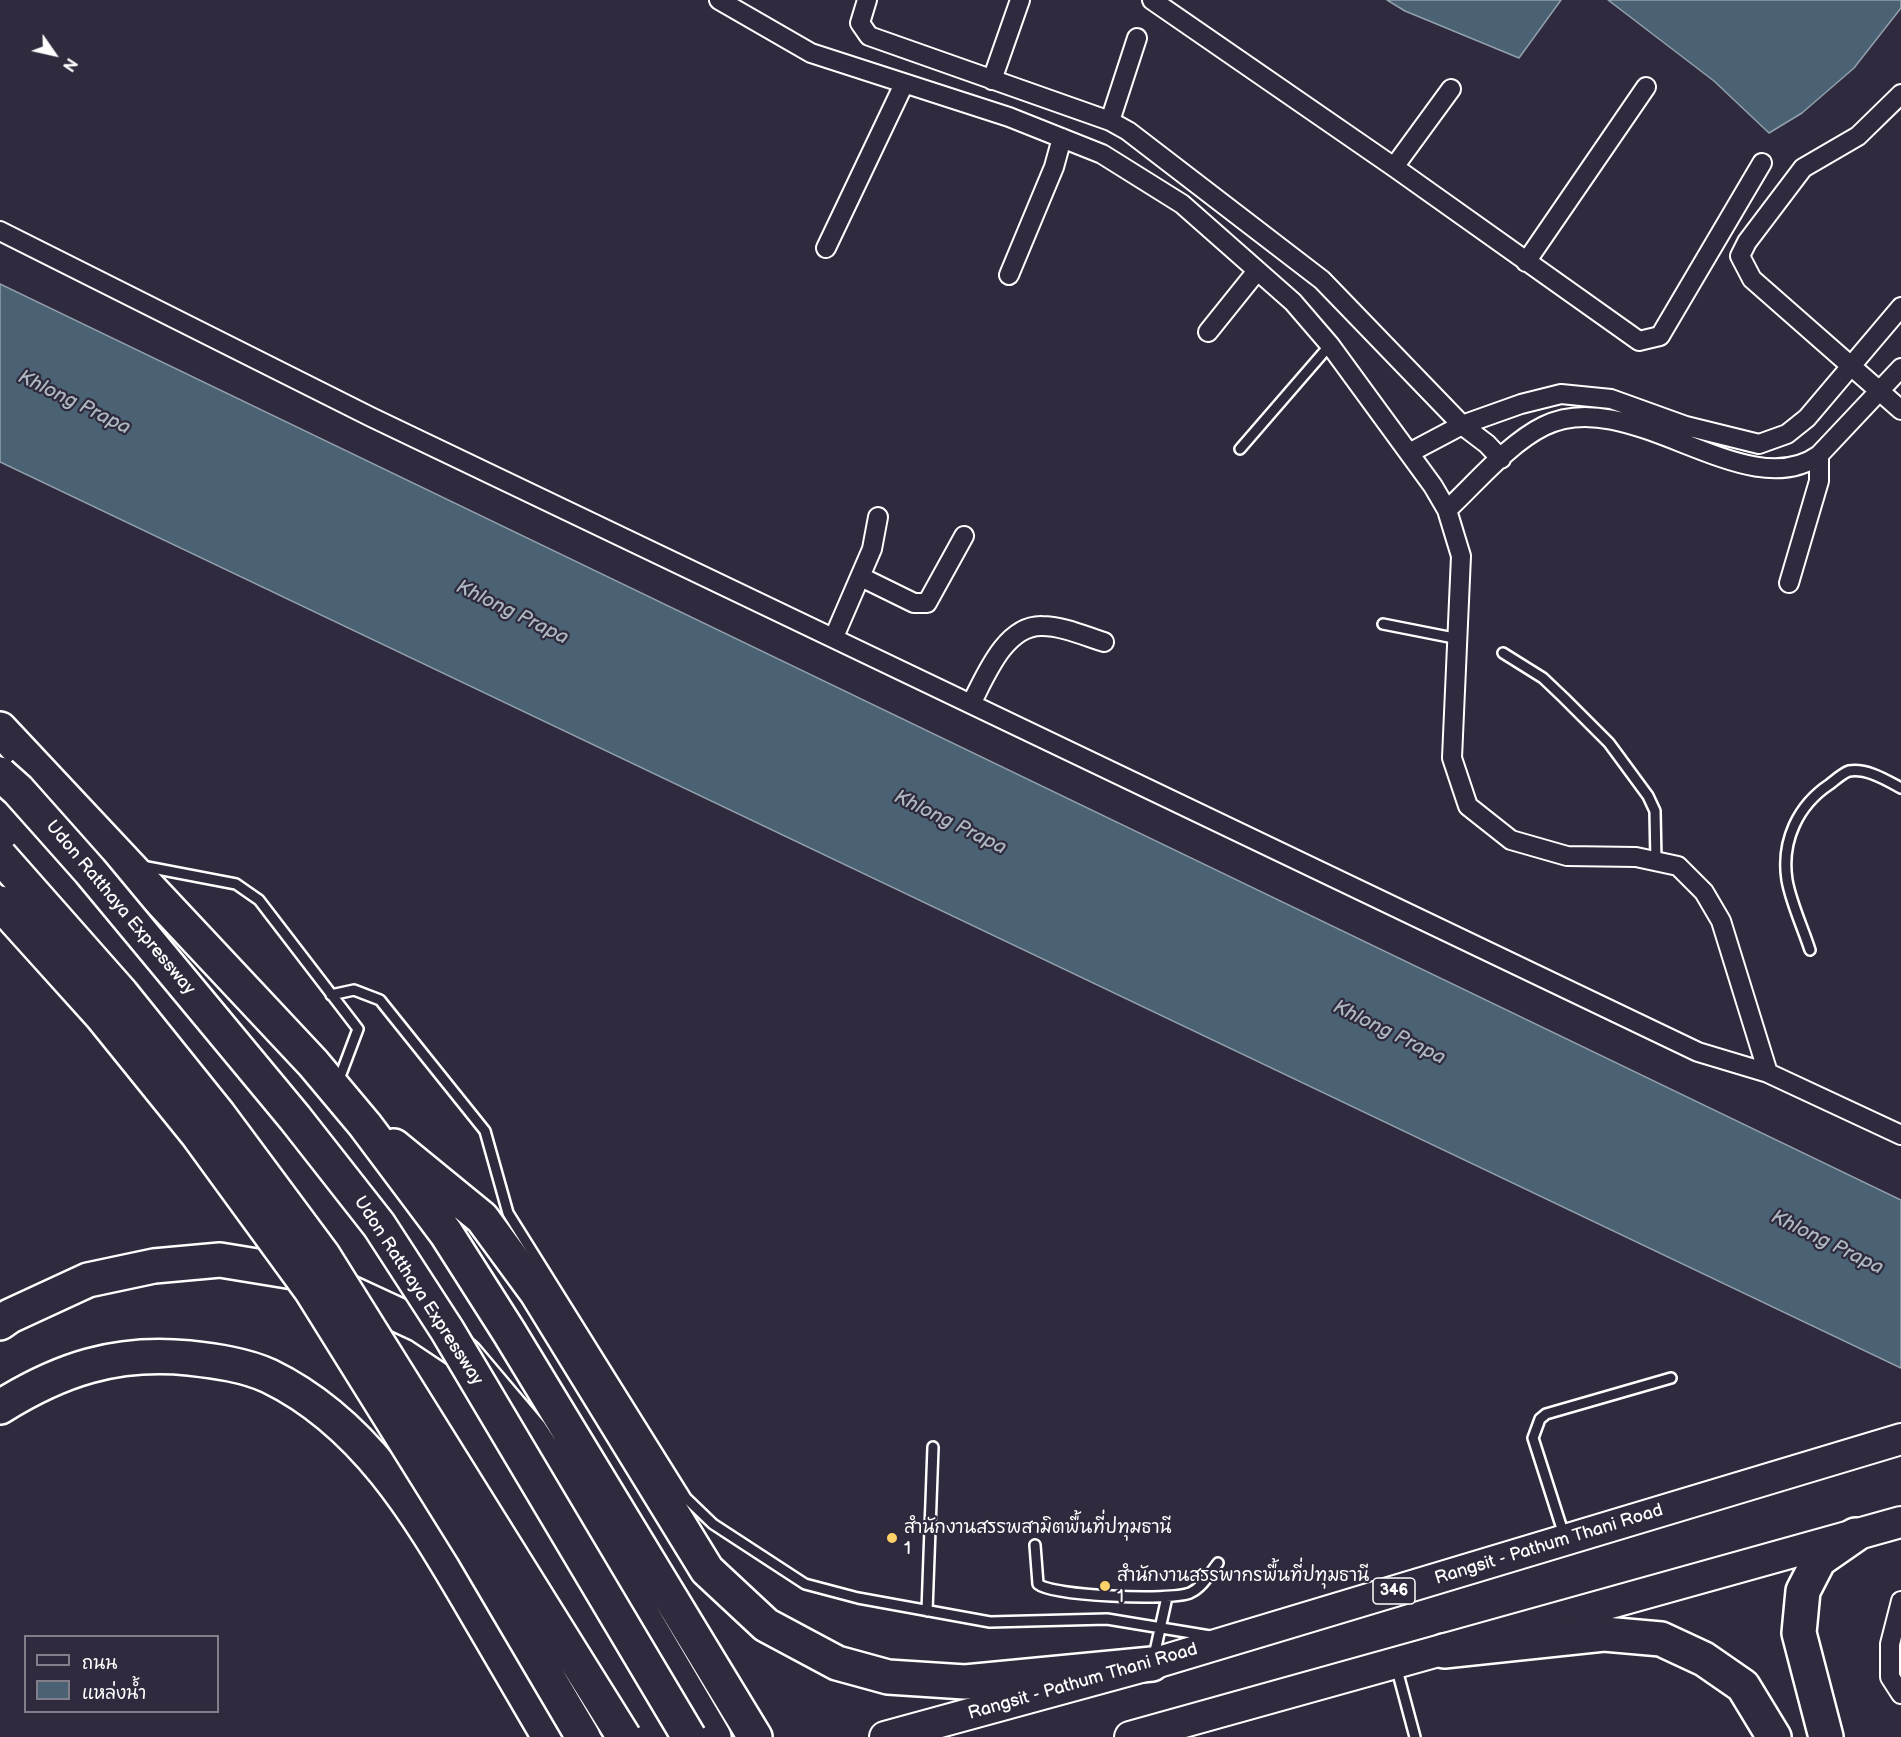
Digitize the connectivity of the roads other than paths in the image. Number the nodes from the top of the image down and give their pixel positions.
1 (719, 0) edge
2 (867, 0) edge
3 (1020, 0) edge
4 (1152, 0) edge
5 (1137, 38) dead end
6 (992, 80) junction
7 (904, 84) junction
8 (1646, 87) dead end
9 (1450, 88) dead end
10 (1901, 94) edge
11 (1110, 121) junction
12 (1062, 138) junction
13 (1762, 163) dead end
14 (1395, 167) junction
15 (0, 231) edge
16 (826, 248) dead end
17 (1526, 262) junction
18 (1257, 271) junction
19 (1009, 275) dead end
20 (1901, 307) edge
21 (1208, 332) dead end
22 (1330, 345) junction
23 (1849, 366) junction
24 (1901, 368) edge
25 (1881, 393) junction
26 (1901, 410) edge
27 (1462, 425) junction
28 (1240, 449) dead end
29 (1411, 452) junction
30 (1819, 455) junction
31 (1501, 459) junction
32 (1447, 510) junction
33 (878, 517) dead end
34 (964, 536) dead end
35 (861, 577) junction
36 (1789, 583) dead end
37 (1383, 624) dead end
38 (834, 637) junction
39 (1459, 639) junction
40 (1104, 642) dead end
41 (1503, 653) dead end
42 (970, 704) junction
43 (0, 729) edge
44 (0, 774) edge
45 (1901, 788) edge
46 (0, 856) edge
47 (1656, 861) junction
48 (125, 862) junction
49 (0, 903) edge
50 (1810, 950) dead end
51 (331, 994) junction
52 (1768, 1073) junction
53 (335, 1089) junction
54 (366, 1125) junction
55 (1901, 1135) edge
56 (0, 1323) edge
57 (1671, 1378) dead end
58 (0, 1407) edge
59 (1901, 1439) edge
60 (933, 1447) dead end
61 (1901, 1522) edge
62 (1855, 1535) junction
63 (1566, 1540) junction
64 (1035, 1545) dead end
65 (1218, 1563) dead end
66 (1167, 1598) junction
67 (1901, 1601) edge
68 (927, 1611) junction
69 (1162, 1628) junction
70 (1233, 1640) junction
71 (1444, 1651) junction
72 (1152, 1664) junction
73 (1395, 1664) junction
74 (1901, 1694) edge
75 (549, 1737) edge
76 (584, 1737) edge
77 (624, 1737) edge
78 (689, 1737) edge
79 (714, 1737) edge
80 (755, 1737) edge
81 (885, 1737) edge
82 (1130, 1737) edge
83 (1415, 1737) edge
84 (1774, 1737) edge
85 (1826, 1737) edge

1 - 7 street
2 - 6 street
3 - 6 street
4 - 14 street
5 - 11 street
6 - 11 street
7 - 12 street
7 - 16 street
8 - 17 street
9 - 14 street
10 - 23 street
11 - 27 street
12 - 18 street
12 - 19 street
13 - 17 street
14 - 17 street
15 - 38 street
18 - 21 street
18 - 22 street
20 - 23 street
22 - 28 lane
22 - 29 street
23 - 25 street
23 - 27 street
24 - 25 street
25 - 26 street
25 - 30 street
27 - 29 street
27 - 31 street
29 - 32 street
30 - 31 street
30 - 36 street
31 - 32 street
32 - 39 street
33 - 35 street
34 - 35 street
35 - 38 street
37 - 39 lane
38 - 42 street
39 - 47 street
40 - 42 street
41 - 47 lane
42 - 52 street
43 - 48 highway
44 - 78 highway, Udon Ratthaya Expressway, bridge
45 - 50 lane
46 - 77 highway, bridge
47 - 52 street
48 - 51 lane
48 - 53 highway
49 - 76 highway, bridge
51 - 53 lane
51 - 68 lane
52 - 55 street
53 - 54 highway
54 - 72 highway
54 - 80 highway
56 - 79 highway
57 - 63 lane
58 - 75 highway
59 - 63 main road, Rangsit - Pathum Thani Road / 346
60 - 68 lane
61 - 62 main road
62 - 71 main road
62 - 85 highway
63 - 70 main road, Rangsit - Pathum Thani Road / 346
64 - 66 lane
65 - 66 lane
66 - 69 lane
67 - 74 street
68 - 69 lane
69 - 70 lane
69 - 72 lane
70 - 72 main road, Rangsit - Pathum Thani Road / 346
71 - 73 main road
71 - 84 highway
72 - 81 main road, Rangsit - Pathum Thani Road / 346
73 - 82 main road
73 - 83 lane

